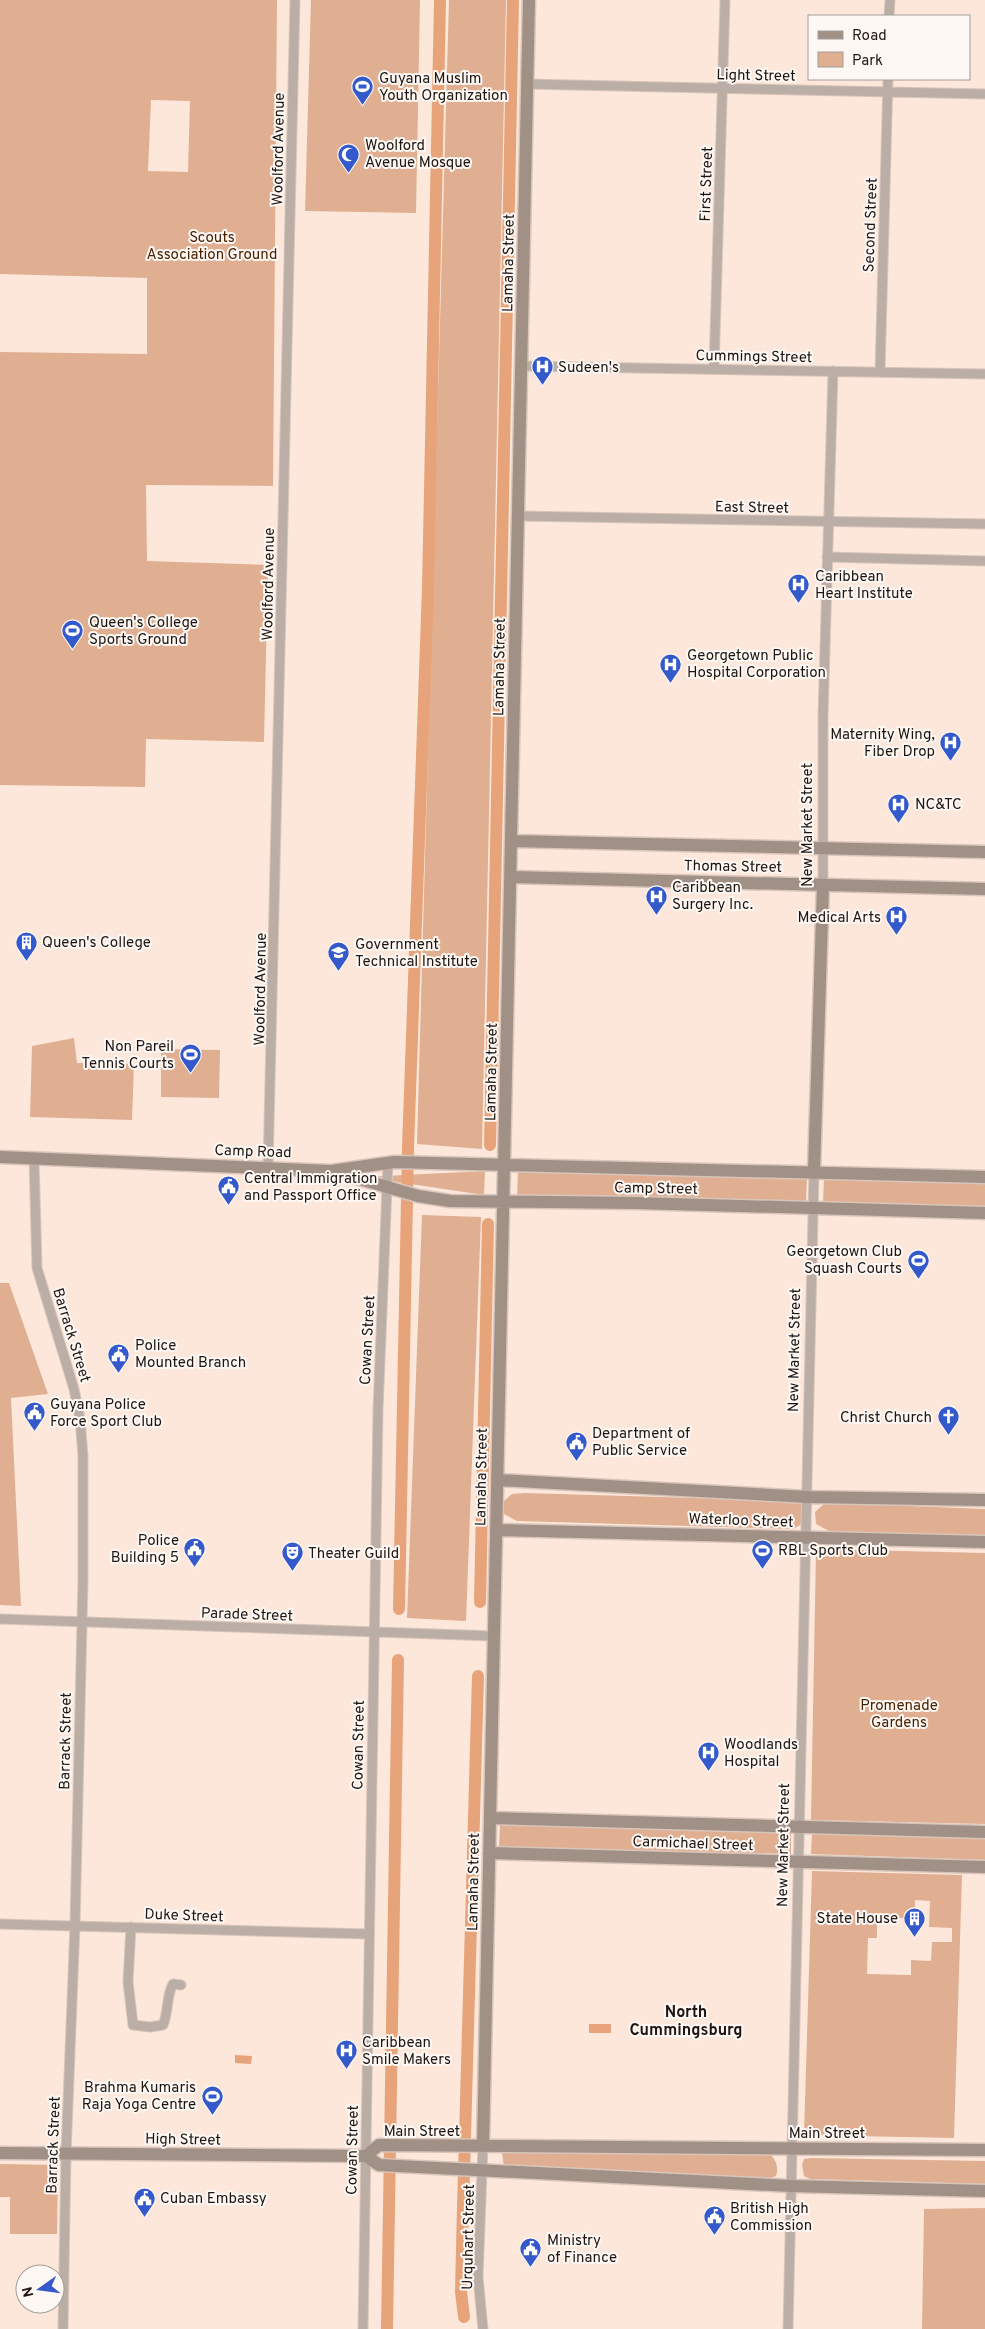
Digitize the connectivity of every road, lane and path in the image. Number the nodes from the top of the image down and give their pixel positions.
1 (294, 0) edge
2 (529, 0) edge
3 (725, 0) edge
4 (890, 0) edge
5 (890, 15) edge
6 (888, 80) edge
7 (527, 84) junction
8 (722, 89) junction
9 (887, 92) junction
10 (985, 94) edge
11 (522, 366) junction
12 (714, 370) junction
13 (833, 372) junction
14 (880, 372) junction
15 (985, 374) edge
16 (519, 516) junction
17 (828, 522) junction
18 (985, 524) edge
19 (827, 558) junction
20 (985, 561) edge
21 (512, 841) junction
22 (824, 848) junction
23 (985, 852) edge
24 (511, 877) junction
25 (823, 885) junction
26 (985, 889) edge
27 (0, 1157) edge
28 (34, 1159) junction
29 (391, 1162) junction
30 (500, 1164) junction
31 (268, 1168) junction
32 (331, 1171) junction
33 (814, 1171) junction
34 (985, 1177) edge
35 (392, 1189) junction
36 (494, 1202) junction
37 (813, 1208) junction
38 (985, 1213) edge
39 (498, 1480) junction
40 (808, 1497) junction
41 (985, 1500) edge
42 (496, 1530) junction
43 (806, 1538) junction
44 (985, 1542) edge
45 (0, 1619) edge
46 (82, 1622) junction
47 (374, 1632) junction
48 (494, 1636) junction
49 (490, 1818) junction
50 (799, 1826) junction
51 (985, 1832) edge
52 (489, 1853) junction
53 (799, 1862) junction
54 (985, 1867) edge
55 (0, 1924) edge
56 (75, 1925) junction
57 (130, 1927) junction
58 (368, 1934) junction
59 (181, 1985) dead end
60 (483, 2146) junction
61 (792, 2149) junction
62 (985, 2150) edge
63 (0, 2152) edge
64 (66, 2154) junction
65 (366, 2156) junction
66 (483, 2170) junction
67 (791, 2186) junction
68 (985, 2191) edge
69 (63, 2329) edge
70 (363, 2329) edge
71 (483, 2329) edge
72 (788, 2329) edge

1 - 31 street, Woolford Avenue
2 - 7 street, Lamaha Street
3 - 8 street, First Street
4 - 5 street
6 - 9 street, Second Street
7 - 8 street, Light Street
7 - 11 street, Lamaha Street
8 - 9 street, Light Street
8 - 12 street, First Street
9 - 10 street, Light Street
9 - 14 street, Second Street
11 - 12 street, Cummings Street
11 - 16 street, Lamaha Street
12 - 13 street, Cummings Street
13 - 14 street, Cummings Street
13 - 17 street, New Market Street
14 - 15 street, Cummings Street
16 - 17 street, East Street
16 - 21 street, Lamaha Street
17 - 18 street, East Street
17 - 19 street, New Market Street
19 - 20 street
19 - 22 street, New Market Street
21 - 22 street, Thomas Street
21 - 24 street, Lamaha Street
22 - 23 street, Thomas Street
22 - 25 street, New Market Street
24 - 25 street, Thomas Street
24 - 30 street, Lamaha Street
25 - 26 street, Thomas Street
25 - 33 street, New Market Street
27 - 28 street, Camp Road
28 - 31 street, Camp Road
28 - 46 street, Barrack Street
29 - 30 street, Camp Road
29 - 32 street, Camp Road
29 - 35 street, Cowan Street
30 - 33 street, Camp Street
30 - 36 street, Lamaha Street
31 - 32 street, Camp Road
32 - 35 street, Camp Street
33 - 34 street, Camp Street
33 - 37 street, New Market Street
35 - 36 street, Camp Street
35 - 47 street, Cowan Street
36 - 37 street, Camp Street
36 - 39 street, Lamaha Street
37 - 38 street, Camp Street
37 - 40 street, New Market Street
39 - 40 street, Waterloo Street
39 - 42 street, Lamaha Street
40 - 41 street, Waterloo Street
40 - 43 street, New Market Street
42 - 43 street, Waterloo Street
42 - 48 street, Lamaha Street
43 - 44 street, Waterloo Street
43 - 50 street, New Market Street
45 - 46 street, Parade Street
46 - 47 street, Parade Street
46 - 56 street, Barrack Street
47 - 48 street, Parade Street
47 - 58 street, Cowan Street
48 - 49 street, Lamaha Street
49 - 50 street, Carmichael Street
49 - 52 street, Lamaha Street
50 - 51 street, Carmichael Street
50 - 53 street, New Market Street
52 - 53 street, Carmichael Street
52 - 60 street, Lamaha Street
53 - 54 street, Carmichael Street
53 - 61 street, New Market Street
55 - 56 street, Duke Street
56 - 57 street, Duke Street
56 - 64 street, Barrack Street
57 - 58 street, Duke Street
57 - 59 street
58 - 65 street, Cowan Street
60 - 61 street, Main Street
60 - 65 street, Main Street
60 - 66 street, Urquhart Street
61 - 62 street, Main Street
61 - 67 street, New Market Street
63 - 64 street, High Street
64 - 65 street, High Street
64 - 69 street, Barrack Street
65 - 66 street
65 - 70 street, Cowan Street
66 - 67 street
66 - 71 street, Urquhart Street
67 - 68 street
67 - 72 street, New Market Street

